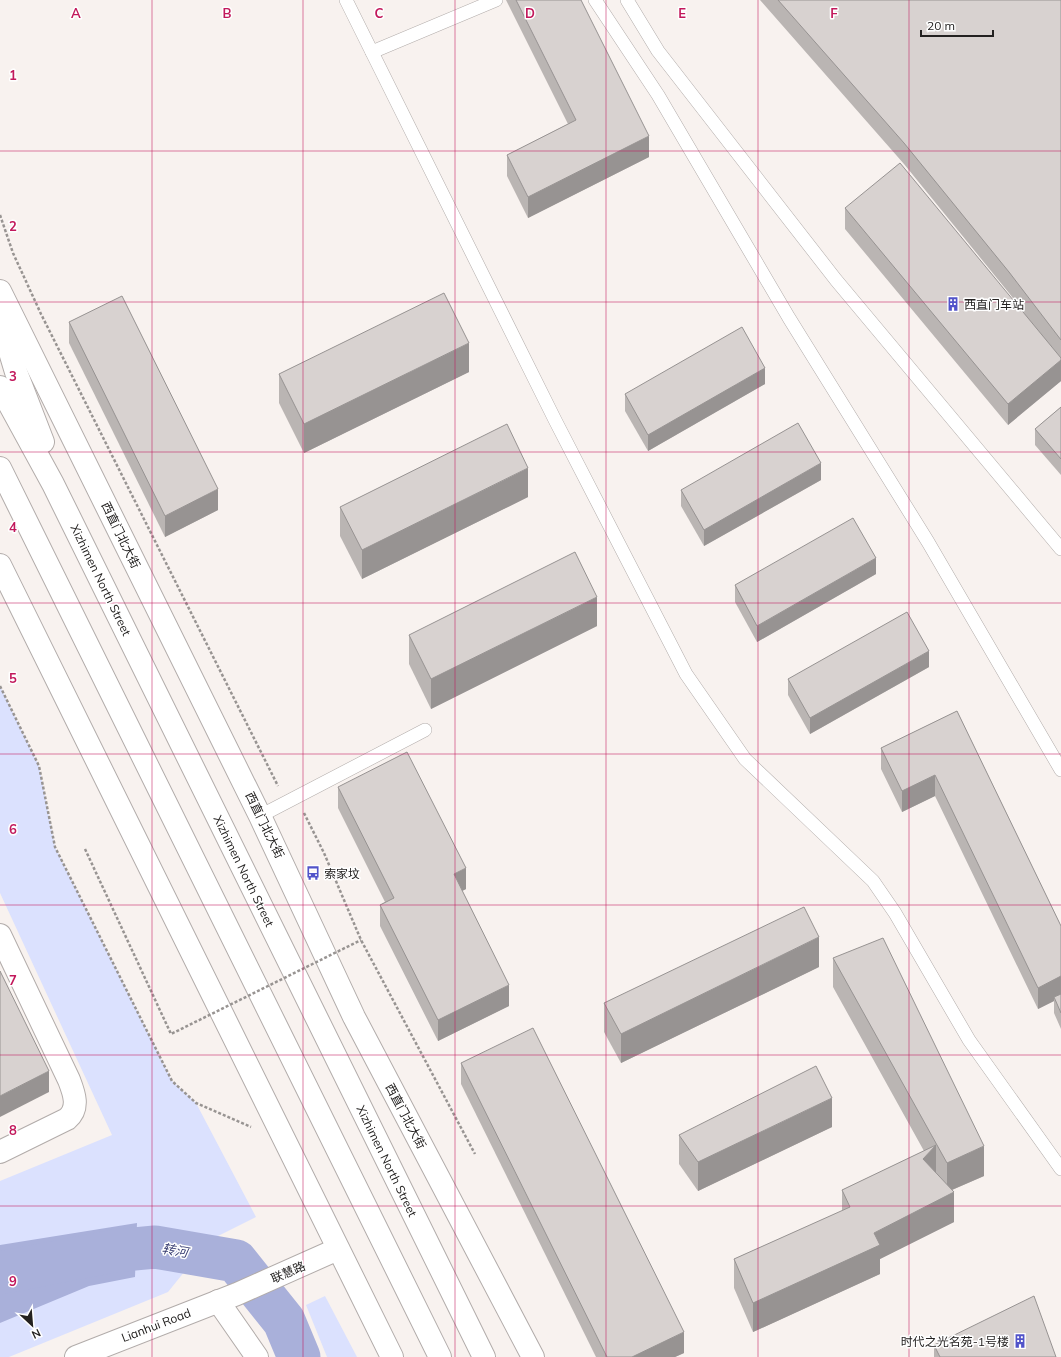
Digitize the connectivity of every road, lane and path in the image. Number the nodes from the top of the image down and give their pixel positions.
1 (346, 0) edge
2 (496, 0) edge
3 (595, 0) edge
4 (627, 0) edge
5 (372, 52) junction
6 (0, 215) edge
7 (0, 291) edge
8 (0, 319) edge
9 (0, 387) edge
10 (0, 468) edge
11 (54, 484) junction
12 (1061, 549) edge
13 (0, 565) edge
14 (0, 686) edge
15 (425, 730) dead end
16 (1061, 770) edge
17 (296, 798) junction
18 (260, 816) junction
19 (85, 849) dead end
20 (0, 935) edge
21 (361, 940) junction
22 (285, 1142) junction
23 (0, 1152) edge
24 (475, 1154) dead end
25 (1061, 1169) edge
26 (338, 1250) junction
27 (228, 1297) junction
28 (76, 1357) edge
29 (257, 1357) edge
30 (392, 1357) edge
31 (440, 1357) edge
32 (484, 1357) edge
33 (533, 1357) edge

1 - 5 lane
2 - 5 lane
3 - 16 lane
4 - 12 lane
5 - 25 lane
6 - 17 path
7 - 18 main road, 西直门北大街
8 - 11 main road
9 - 11 main road, Xizhimen North Street
10 - 31 main road
11 - 32 main road, Xizhimen North Street
13 - 22 main road
14 - 22 path
15 - 17 lane
17 - 18 lane
17 - 21 path
18 - 33 main road, 西直门北大街
19 - 21 path, bridge
20 - 23 main road
21 - 24 path
22 - 26 main road
26 - 27 main road, 联慧路
26 - 30 main road
27 - 28 main road, Lianhui Road
27 - 29 main road

